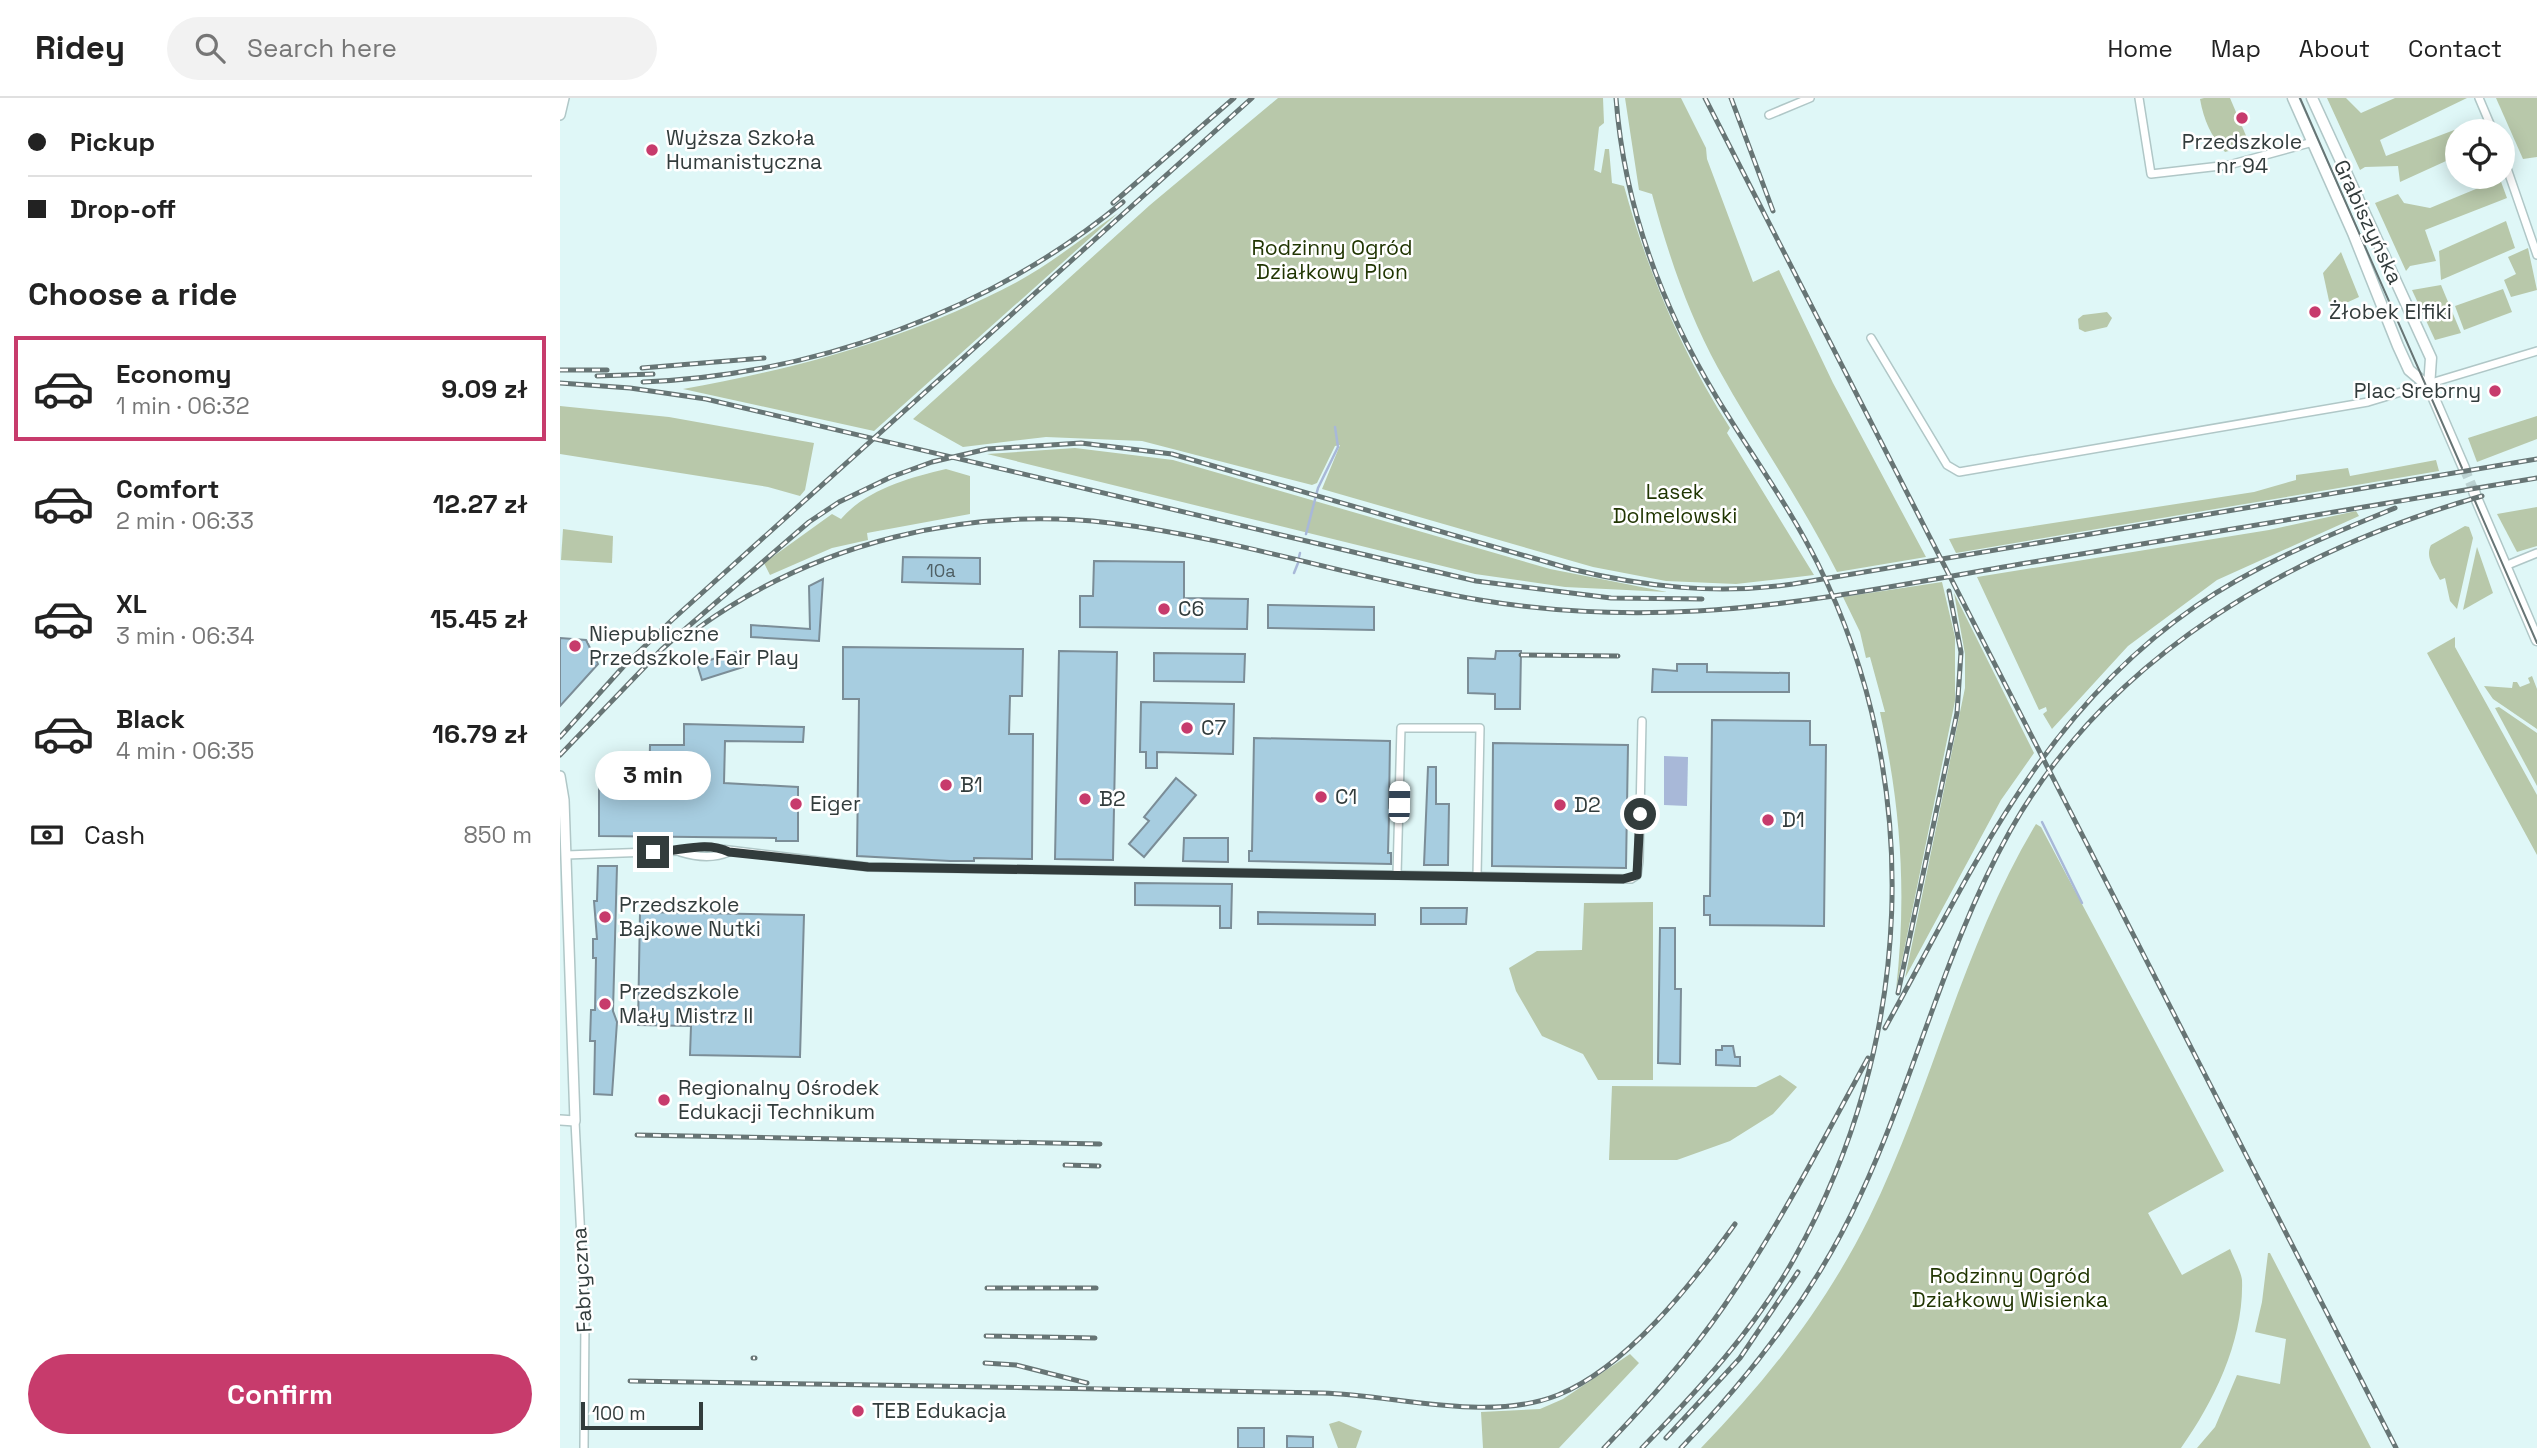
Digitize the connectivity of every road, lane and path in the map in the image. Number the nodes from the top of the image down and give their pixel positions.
1 (564, 98) edge
2 (1810, 98) edge
3 (2139, 98) edge
4 (2292, 98) edge
5 (2312, 98) edge
6 (2479, 98) edge
7 (1769, 114) dead end
8 (560, 115) edge
9 (2488, 119) edge
10 (2313, 142) junction
11 (2514, 189) edge
12 (2537, 255) edge
13 (1871, 338) dead end
14 (2537, 351) edge
15 (2429, 387) junction
16 (2464, 468) tunnel mouth
17 (2475, 495) tunnel mouth
18 (2537, 553) edge
19 (2505, 566) junction
20 (2537, 640) edge
21 (1642, 721) dead end
22 (560, 776) edge
23 (566, 855) junction
24 (1397, 875) junction
25 (1478, 876) junction
26 (560, 1120) edge
27 (575, 1121) junction
28 (584, 1448) edge

1 - 8 street
2 - 7 street
3 - 10 street
4 - 10 main road, Grabiszyńska
5 - 15 main road, Grabiszyńska
6 - 9 street
10 - 15 main road, Grabiszyńska
11 - 12 street
13 - 15 street
14 - 15 street
15 - 16 main road, Grabiszyńska
17 - 19 main road
18 - 19 street
19 - 20 main road
21 - 25 street
22 - 23 street, Fabryczna
23 - 24 street
23 - 27 street, Fabryczna
24 - 25 street
24 - 25 street
26 - 27 street
27 - 28 street, Fabryczna

